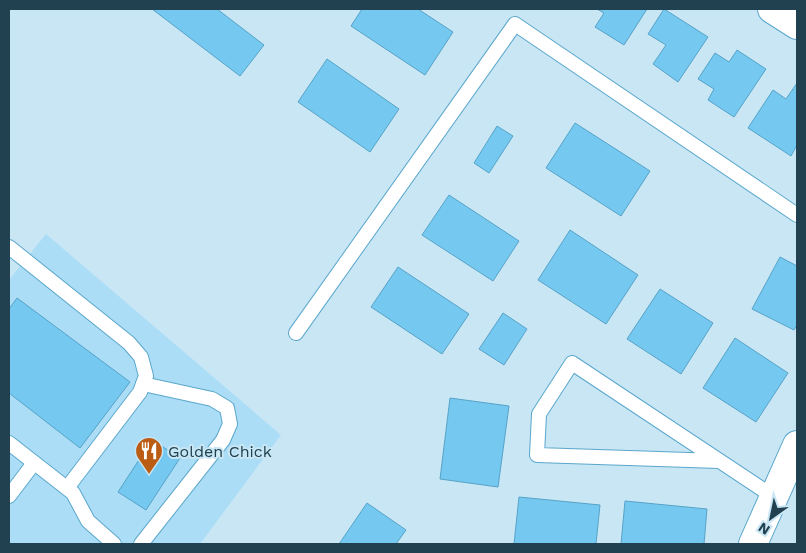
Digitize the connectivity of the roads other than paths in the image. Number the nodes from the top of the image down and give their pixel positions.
1 (772, 9) edge
2 (797, 25) edge
3 (797, 215) edge
4 (9, 247) edge
5 (296, 333) dead end
6 (143, 384) junction
7 (9, 443) edge
8 (797, 445) edge
9 (719, 461) junction
10 (34, 463) junction
11 (66, 488) junction
12 (9, 496) edge
13 (774, 497) junction
14 (114, 544) edge
15 (141, 544) edge
16 (753, 544) edge

1 - 2 street
3 - 5 lane
4 - 6 lane
6 - 11 lane
6 - 15 lane
7 - 10 lane
8 - 13 street
9 - 9 lane
9 - 13 lane
10 - 11 lane
10 - 12 lane
11 - 14 lane
13 - 16 street

